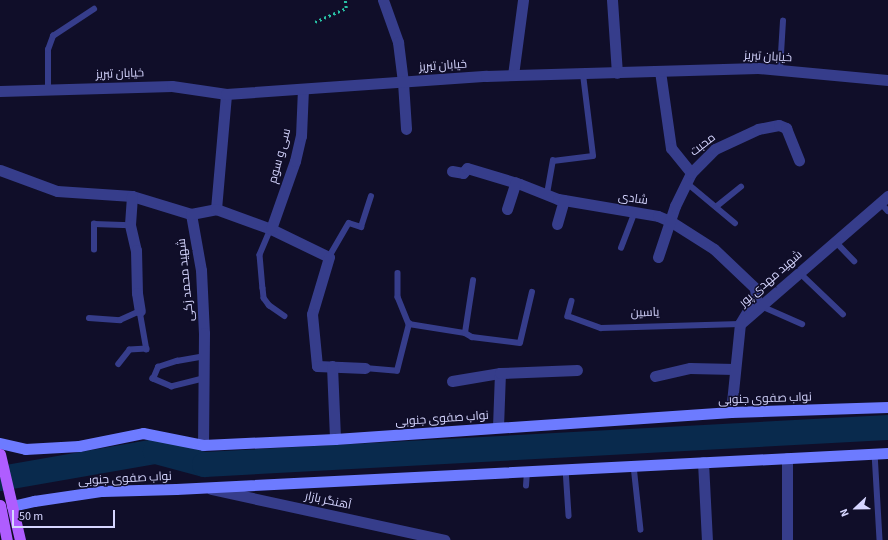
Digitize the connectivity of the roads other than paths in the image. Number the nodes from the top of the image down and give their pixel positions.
1 (383, 0) edge
2 (523, 0) edge
3 (612, 0) edge
4 (94, 8) dead end
5 (783, 21) dead end
6 (780, 70) junction
7 (660, 71) junction
8 (617, 73) junction
9 (583, 74) junction
10 (513, 75) junction
11 (888, 80) edge
12 (403, 82) junction
13 (304, 88) junction
14 (48, 90) junction
15 (0, 91) edge
16 (226, 94) junction
17 (406, 129) dead end
18 (799, 160) dead end
19 (0, 170) edge
20 (452, 171) dead end
21 (688, 177) junction
22 (516, 182) junction
23 (741, 187) dead end
24 (547, 194) junction
25 (132, 196) junction
26 (370, 196) dead end
27 (884, 199) edge
28 (564, 200) junction
29 (716, 207) junction
30 (216, 209) junction
31 (507, 209) dead end
32 (888, 211) edge
33 (635, 212) junction
34 (191, 214) junction
35 (670, 221) junction
36 (736, 223) dead end
37 (557, 224) dead end
38 (130, 225) junction
39 (271, 229) junction
40 (835, 240) junction
41 (621, 248) dead end
42 (94, 250) dead end
43 (329, 257) junction
44 (658, 257) dead end
45 (854, 261) dead end
46 (799, 272) junction
47 (398, 273) dead end
48 (473, 281) dead end
49 (532, 292) dead end
50 (572, 301) dead end
51 (760, 306) junction
52 (140, 311) junction
53 (843, 314) dead end
54 (285, 316) dead end
55 (89, 318) dead end
56 (409, 324) junction
57 (740, 324) junction
58 (802, 324) dead end
59 (465, 333) junction
60 (204, 356) junction
61 (119, 364) dead end
62 (332, 366) junction
63 (365, 368) joint
64 (734, 369) junction
65 (578, 370) dead end
66 (500, 373) junction
67 (655, 376) dead end
68 (203, 379) junction
69 (452, 380) dead end
70 (888, 407) edge
71 (731, 412) junction
72 (498, 428) junction
73 (335, 439) junction
74 (0, 443) edge
75 (203, 445) junction
76 (888, 452) edge
77 (875, 453) junction
78 (0, 454) edge
79 (787, 458) junction
80 (703, 462) junction
81 (634, 466) junction
82 (566, 469) junction
83 (527, 471) junction
84 (526, 486) dead end
85 (205, 488) junction
86 (4, 505) edge
87 (569, 516) dead end
88 (641, 530) dead end
89 (7, 540) edge
90 (20, 540) edge
91 (445, 540) edge
92 (707, 540) edge
93 (787, 540) edge
94 (880, 540) edge

1 - 12 street
2 - 10 street
3 - 8 street
4 - 14 lane
5 - 6 lane
6 - 7 street, خیابان تبریز
6 - 11 street, خیابان تبریز
7 - 8 street, خیابان تبریز
7 - 21 street
8 - 9 street, خیابان تبریز
9 - 10 street, خیابان تبریز
9 - 24 lane
10 - 12 street, خیابان تبریز
12 - 13 street, خیابان تبریز
12 - 17 street
13 - 16 street, خیابان تبریز
13 - 39 street, سی و سوم
14 - 15 street, خیابان تبریز
14 - 16 street, خیابان تبریز
16 - 30 street
18 - 21 street, محبت
19 - 25 street
20 - 22 street, شادی
21 - 29 lane
21 - 35 street, محبت
22 - 24 street, شادی
22 - 31 street
23 - 29 lane
24 - 28 street, شادی
25 - 34 street
25 - 38 street
26 - 43 lane
27 - 32 lane
27 - 40 street, شهید مهدی پور
28 - 33 street, شادی
28 - 37 street
29 - 36 lane
30 - 34 street
30 - 39 street
33 - 35 street, شادی
33 - 41 lane
34 - 60 street, شهید محمد زکی
35 - 44 street, محبت
35 - 57 street, شادی
38 - 42 lane
38 - 52 street
39 - 43 street
39 - 54 lane
40 - 45 lane
40 - 46 street, شهید مهدی پور
43 - 62 street
46 - 51 street, شهید مهدی پور
46 - 53 lane
47 - 56 lane
48 - 59 lane
49 - 59 lane
50 - 57 lane, یاسین
51 - 57 street, شهید مهدی پور
51 - 58 lane
52 - 55 lane
52 - 61 lane
56 - 59 lane
56 - 63 lane
57 - 64 street, شهید مهدی پور
60 - 68 street, شهید محمد زکی
60 - 68 lane
62 - 63 street
62 - 73 street
64 - 67 street
64 - 71 street, شهید مهدی پور
65 - 66 street
66 - 69 street
66 - 72 street
68 - 75 street, شهید محمد زکی
70 - 71 main road, نواب صفوی جنوبی
71 - 72 main road, نواب صفوی جنوبی
72 - 73 main road, نواب صفوی جنوبی
73 - 75 main road, نواب صفوی جنوبی
74 - 75 main road, نواب صفوی جنوبی
76 - 77 main road, نواب صفوی جنوبی
77 - 79 main road, نواب صفوی جنوبی
77 - 94 lane
78 - 86 main road
79 - 80 main road, نواب صفوی جنوبی
79 - 93 street
80 - 81 main road, نواب صفوی جنوبی
80 - 92 street
81 - 82 main road, نواب صفوی جنوبی
81 - 88 lane
82 - 83 main road, نواب صفوی جنوبی
82 - 87 lane
83 - 84 lane
83 - 85 main road, نواب صفوی جنوبی
85 - 86 main road, نواب صفوی جنوبی
85 - 91 street, آهنگر بازار
86 - 89 main road
86 - 90 main road

